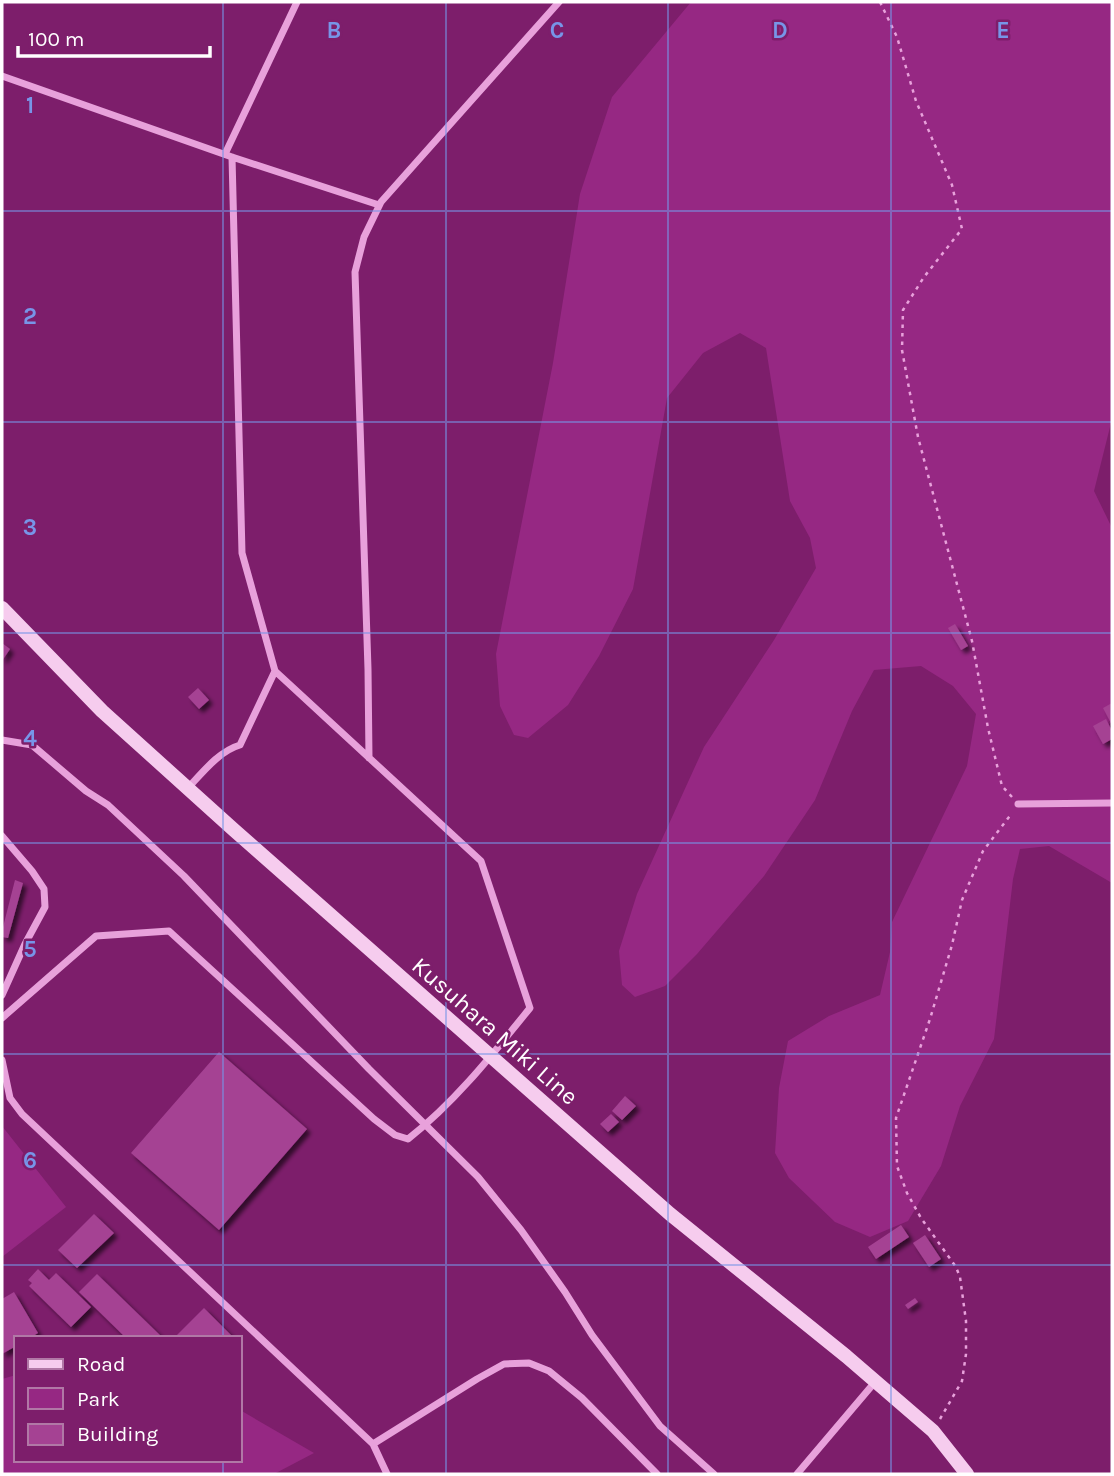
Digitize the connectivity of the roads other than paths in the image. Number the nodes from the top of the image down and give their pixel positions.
1 (297, 2) edge
2 (559, 2) edge
3 (2, 76) edge
4 (229, 156) junction
5 (379, 205) junction
6 (3, 612) edge
7 (275, 671) junction
8 (2, 740) edge
9 (369, 758) junction
10 (187, 789) junction
11 (1112, 803) edge
12 (1018, 804) road end
13 (2, 836) edge
14 (2, 995) edge
15 (2, 1018) edge
16 (491, 1057) junction
17 (2, 1060) edge
18 (425, 1125) junction
19 (876, 1381) junction
20 (373, 1444) junction
21 (387, 1474) edge
22 (657, 1474) edge
23 (714, 1474) edge
24 (797, 1474) edge
25 (967, 1474) edge

1 - 4 street
2 - 5 street
3 - 4 street
4 - 5 street
4 - 7 street
5 - 9 street
6 - 10 main road, Kusuhara Miki Line
7 - 9 street
7 - 10 street
8 - 18 street
9 - 16 street
10 - 16 main road, Kusuhara Miki Line
11 - 12 street
13 - 14 street
15 - 18 street
16 - 18 street
16 - 19 main road, Kusuhara Miki Line
17 - 20 street
18 - 23 street
19 - 24 street
19 - 25 main road, Kusuhara Miki Line
20 - 21 street
20 - 22 street

